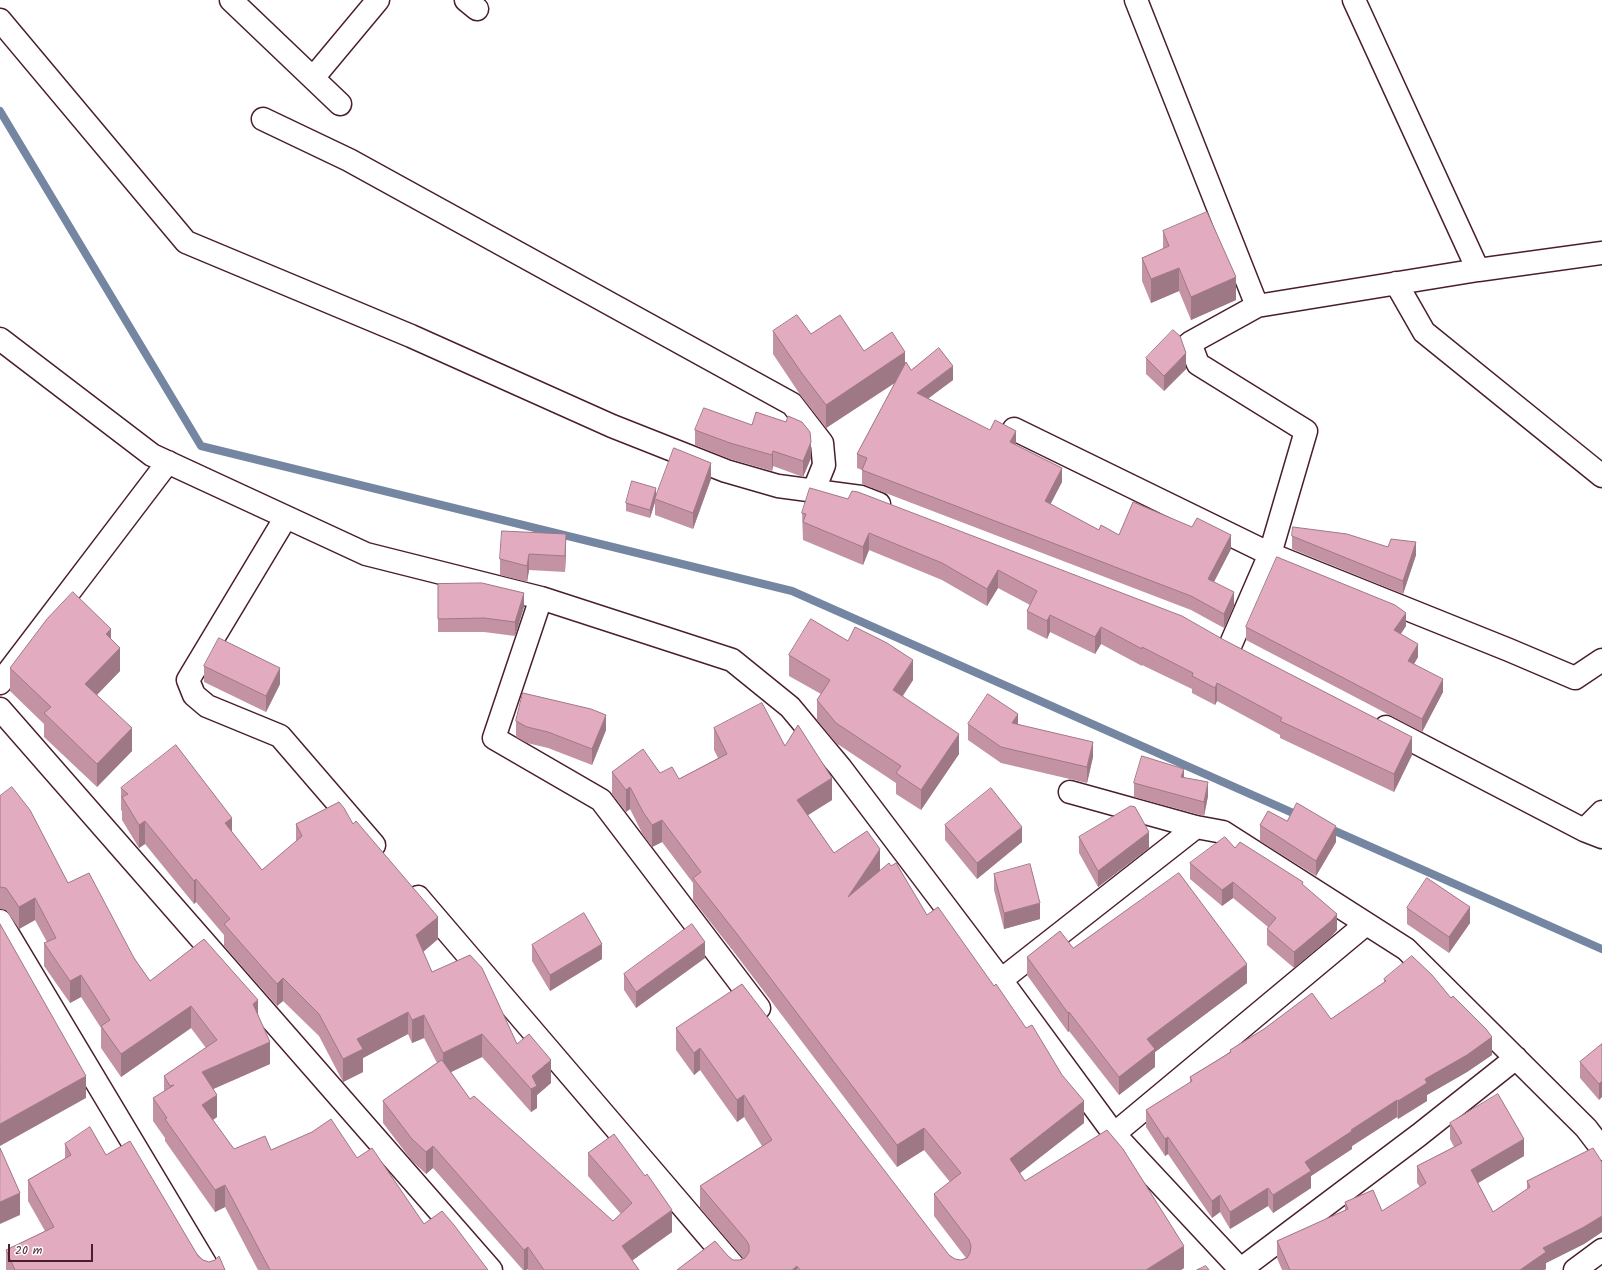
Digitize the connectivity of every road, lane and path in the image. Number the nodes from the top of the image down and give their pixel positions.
1 (231, 0) edge
2 (378, 0) edge
3 (1136, 0) edge
4 (1354, 0) edge
5 (0, 20) edge
6 (313, 78) junction
7 (340, 104) dead end
8 (263, 118) dead end
9 (1602, 253) edge
10 (1478, 270) junction
11 (1396, 283) junction
12 (1257, 306) junction
13 (3, 347) edge
14 (1014, 429) edge
15 (168, 462) junction
16 (1602, 476) edge
17 (814, 490) junction
18 (896, 510) edge
19 (286, 517) junction
20 (1270, 554) junction
21 (541, 598) junction
22 (1212, 636) edge
23 (1602, 660) edge
24 (0, 683) edge
25 (0, 708) edge
26 (1372, 720) edge
27 (1070, 792) dead end
28 (1602, 812) edge
29 (1196, 827) junction
30 (1593, 833) edge
31 (384, 857) edge
32 (405, 882) edge
33 (0, 921) edge
34 (1366, 924) junction
35 (1001, 980) junction
36 (770, 1022) edge
37 (1516, 1058) junction
38 (1114, 1134) junction
39 (1602, 1149) edge
40 (1602, 1250) edge
41 (209, 1270) edge
42 (492, 1270) edge
43 (737, 1270) edge
44 (1241, 1270) edge
45 (1575, 1270) edge

1 - 6 street
2 - 6 street
3 - 12 street
4 - 10 street
5 - 17 street
6 - 7 street
8 - 17 street
9 - 10 street
10 - 11 street
11 - 12 street
11 - 16 street
12 - 20 street
13 - 15 street
14 - 20 street
15 - 19 street
15 - 24 street
17 - 18 street
19 - 21 street
19 - 31 street
20 - 22 street
20 - 23 street
21 - 35 street
21 - 36 street
25 - 42 street
26 - 30 street
27 - 29 street
28 - 30 street
29 - 34 street
29 - 35 street
32 - 43 street
33 - 41 street
34 - 37 street
34 - 38 street
35 - 38 street
37 - 39 street
37 - 44 street
38 - 44 street
40 - 45 street

